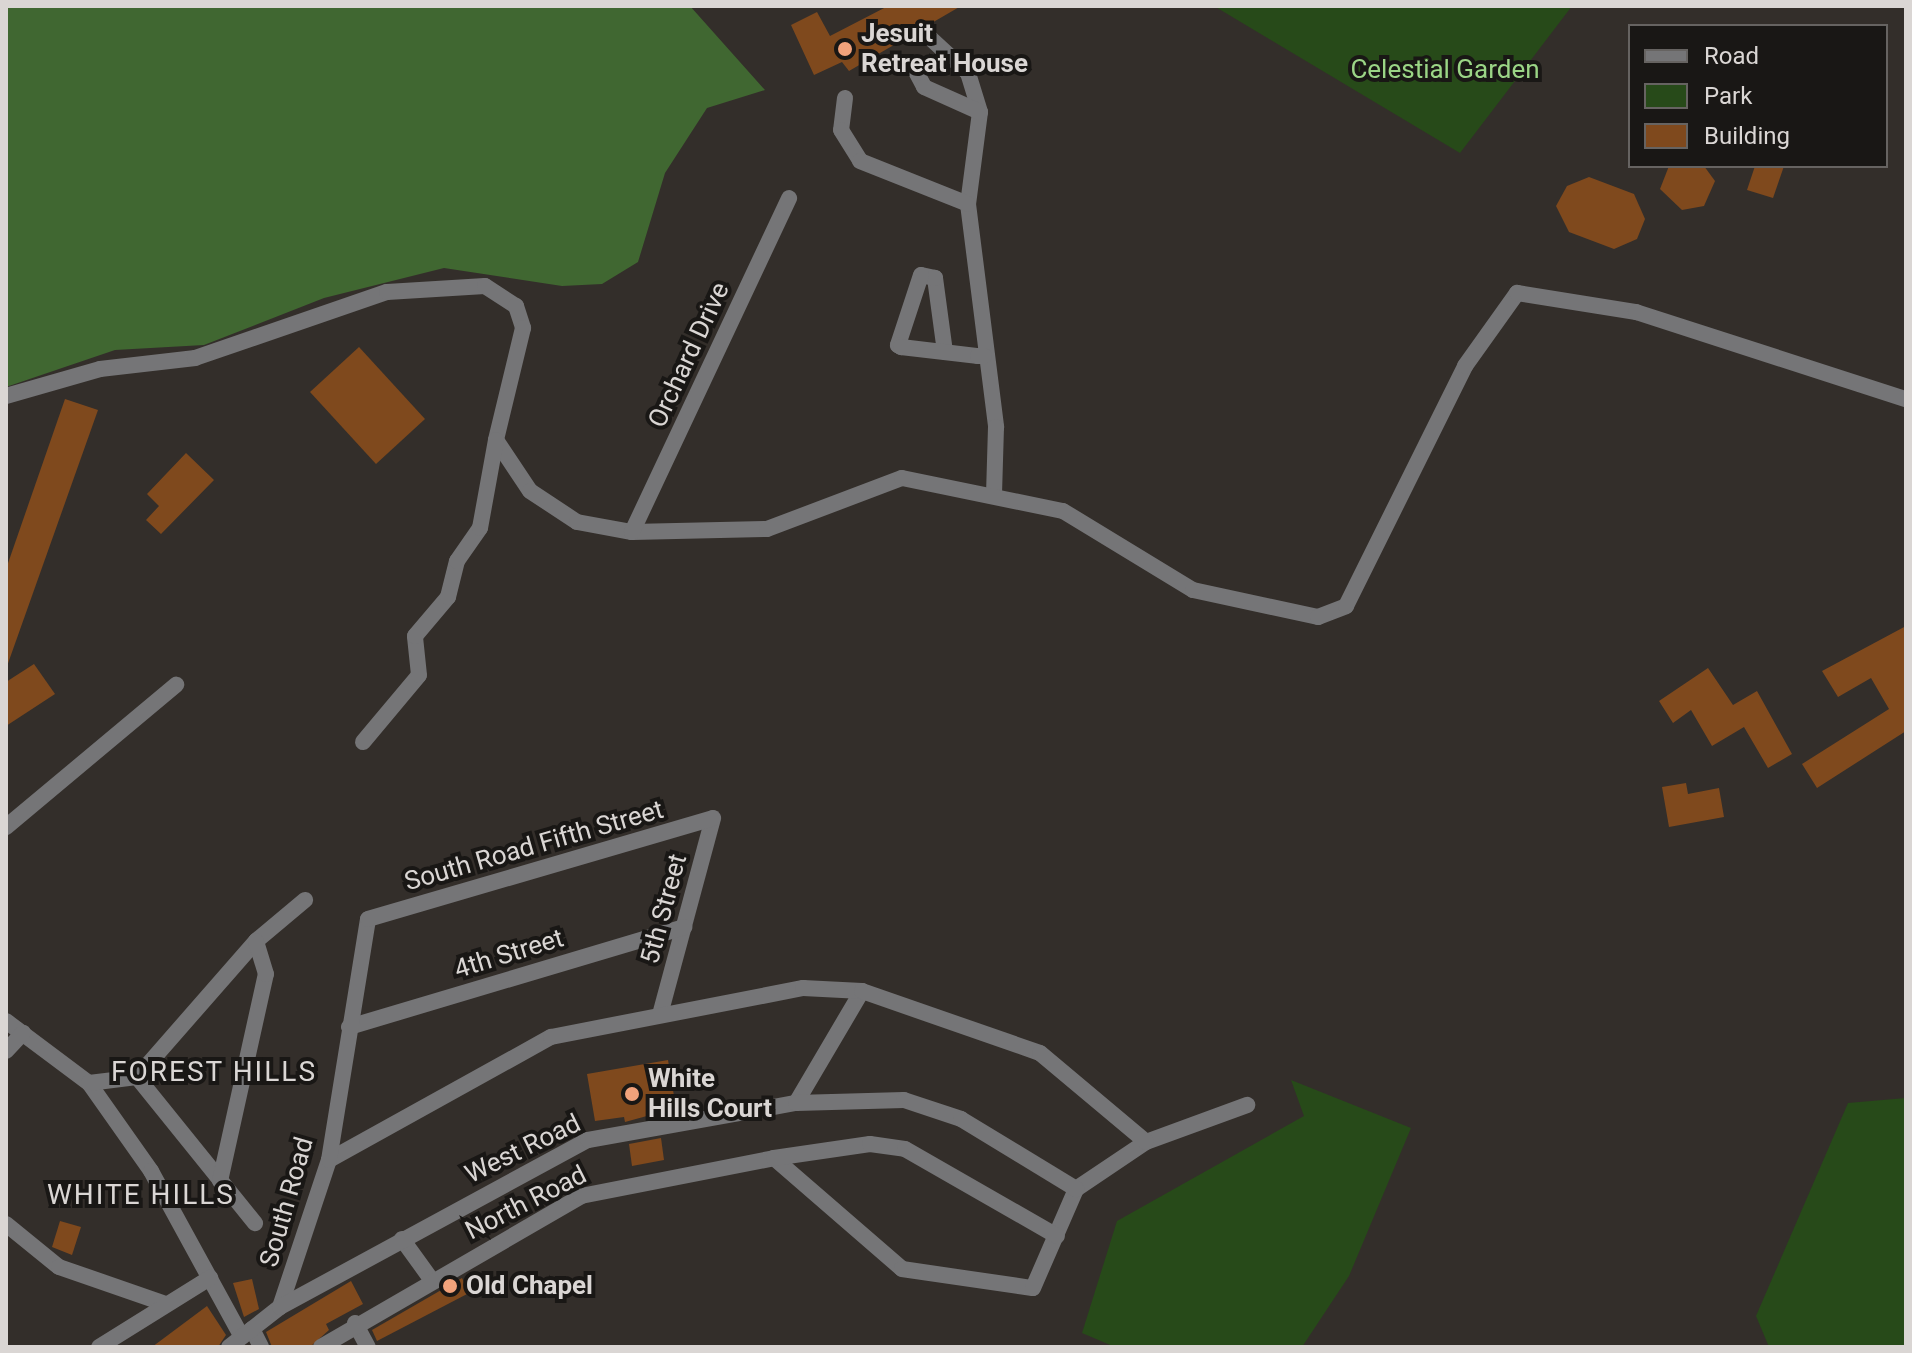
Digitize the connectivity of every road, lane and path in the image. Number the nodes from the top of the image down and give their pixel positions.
1 (928, 36) dead end
2 (912, 64) dead end
3 (845, 98) dead end
4 (980, 112) junction
5 (789, 198) dead end
6 (968, 204) junction
7 (945, 352) junction
8 (984, 356) junction
9 (6, 396) edge
10 (1906, 399) edge
11 (496, 440) junction
12 (994, 495) junction
13 (632, 532) junction
14 (176, 685) dead end
15 (363, 742) dead end
16 (713, 818) joint
17 (6, 827) edge
18 (305, 900) dead end
19 (368, 919) joint
20 (684, 927) junction
21 (256, 941) junction
22 (862, 991) junction
23 (661, 1011) junction
24 (6, 1021) edge
25 (349, 1027) junction
26 (23, 1033) junction
27 (6, 1051) edge
28 (137, 1077) junction
29 (89, 1083) junction
30 (796, 1103) junction
31 (1247, 1105) dead end
32 (1146, 1142) junction
33 (774, 1158) junction
34 (329, 1160) junction
35 (220, 1181) junction
36 (1076, 1189) junction
37 (255, 1223) dead end
38 (6, 1224) edge
39 (1057, 1236) junction
40 (402, 1239) junction
41 (210, 1278) junction
42 (431, 1279) junction
43 (166, 1304) junction
44 (280, 1307) junction
45 (355, 1323) junction
46 (241, 1338) edge
47 (99, 1347) edge
48 (261, 1347) edge
49 (321, 1347) edge
50 (368, 1347) edge

1 - 4 street
2 - 4 street
3 - 6 street
4 - 6 street
5 - 13 street, Orchard Drive
6 - 8 street
7 - 7 street
7 - 8 street
8 - 12 street
9 - 11 street
10 - 12 street
11 - 13 street
11 - 15 street
12 - 13 street
14 - 17 street
16 - 19 street, South Road Fifth Street
16 - 20 street, 5th Street
18 - 21 street
19 - 25 street, South Road
20 - 23 street, 5th Street
20 - 25 street, 4th Street
21 - 28 street
21 - 35 street
22 - 23 street
22 - 30 street
22 - 32 street
23 - 34 street
24 - 26 street
25 - 34 street, South Road
26 - 27 street
26 - 29 street
28 - 29 street
28 - 35 street
29 - 41 street
30 - 36 street, West Road
30 - 40 street, West Road
31 - 32 street
32 - 36 street
33 - 39 street, North Road
33 - 39 street
33 - 42 street, North Road
34 - 44 street, South Road
35 - 37 street
36 - 39 street
38 - 43 street
40 - 42 street
40 - 44 street, West Road
41 - 43 street
41 - 46 street
42 - 45 street, North Road
43 - 47 street
44 - 46 street, West Road
45 - 49 street, North Road
45 - 50 street
46 - 48 street

